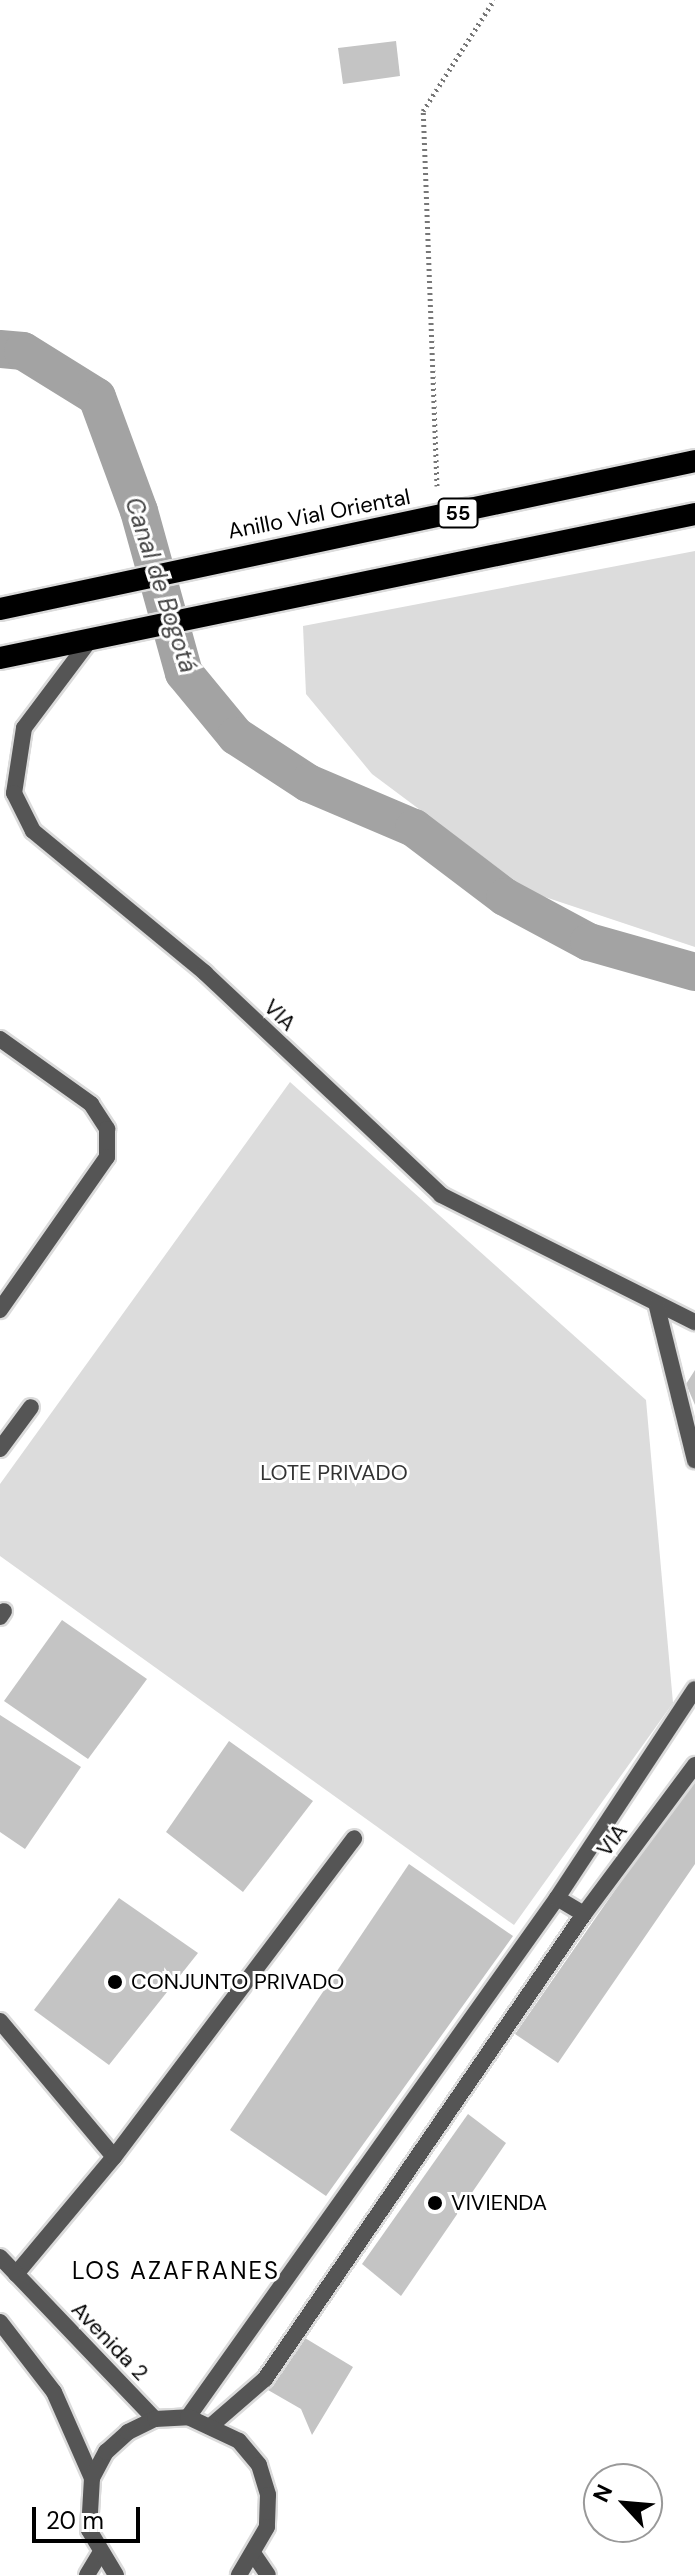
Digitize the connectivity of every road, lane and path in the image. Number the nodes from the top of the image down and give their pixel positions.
1 (494, 0) edge
2 (695, 461) edge
3 (695, 514) edge
4 (438, 517) junction
5 (0, 609) edge
6 (99, 639) junction
7 (0, 658) edge
8 (0, 1039) edge
9 (657, 1307) junction
10 (0, 1310) edge
11 (695, 1322) edge
12 (31, 1407) dead end
13 (0, 1449) edge
14 (695, 1460) edge
15 (695, 1689) edge
16 (695, 1765) edge
17 (354, 1838) dead end
18 (557, 1898) junction
19 (584, 1914) junction
20 (0, 2021) edge
21 (114, 2157) junction
22 (0, 2257) edge
23 (16, 2274) junction
24 (0, 2322) edge
25 (188, 2417) junction
26 (155, 2419) junction
27 (213, 2424) junction
28 (92, 2478) junction
29 (99, 2555) junction
30 (255, 2556) junction
31 (87, 2575) edge
32 (116, 2575) edge
33 (239, 2575) edge
34 (268, 2575) edge

1 - 4 path
2 - 4 highway, Anillo Vial Oriental / 55
3 - 6 highway, 55
4 - 5 highway, Anillo Vial Oriental / 55
6 - 7 highway, 55
6 - 9 street, VIA
8 - 10 street
9 - 11 street, VIA
9 - 14 street
12 - 13 street
15 - 18 street
16 - 19 street, VIA
17 - 21 street
18 - 19 street
18 - 25 street
19 - 27 street, VIA
20 - 21 street
21 - 23 street
22 - 23 street, Avenida 2
23 - 26 street, Avenida 2
24 - 28 street
25 - 26 street
25 - 27 street
26 - 28 street
27 - 30 street
28 - 29 street
29 - 31 street
29 - 32 street
30 - 33 street
30 - 34 street

